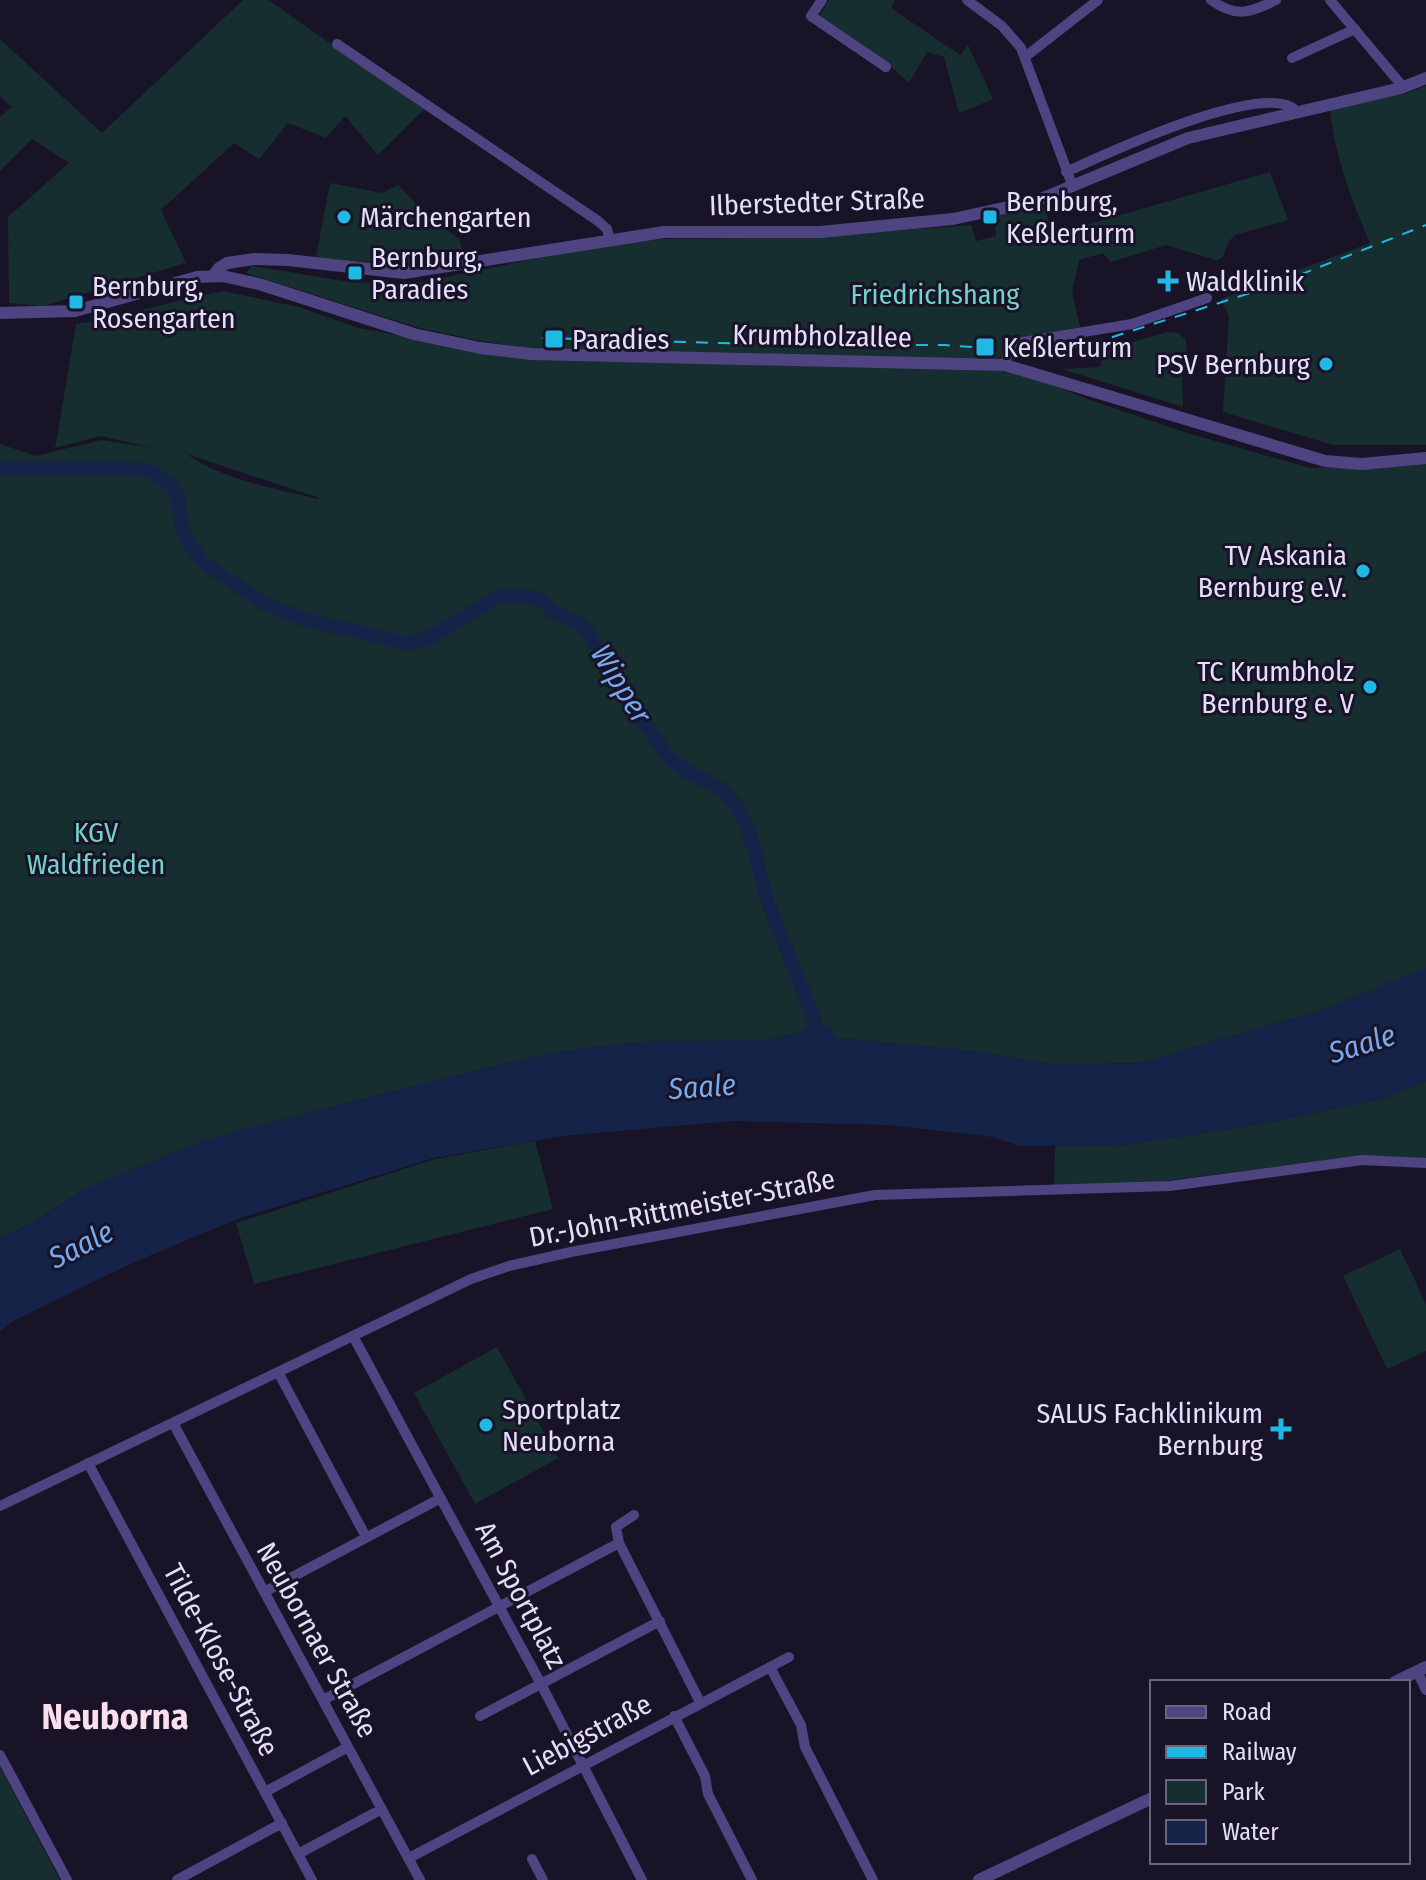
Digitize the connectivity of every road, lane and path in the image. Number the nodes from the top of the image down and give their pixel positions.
1 (822, 0) edge
2 (967, 0) edge
3 (1098, 0) edge
4 (1211, 0) edge
5 (1276, 0) edge
6 (1334, 1) edge
7 (1355, 29) junction
8 (337, 44) dead end
9 (1025, 57) junction
10 (1292, 58) dead end
11 (886, 67) dead end
12 (1426, 78) edge
13 (1401, 88) junction
14 (1297, 112) junction
15 (1066, 172) junction
16 (1073, 187) junction
17 (610, 240) junction
18 (214, 275) junction
19 (1207, 298) dead end
20 (0, 313) edge
21 (1005, 365) junction
22 (1426, 458) edge
23 (1426, 1163) edge
24 (353, 1336) junction
25 (278, 1372) junction
26 (173, 1423) junction
27 (88, 1463) junction
28 (441, 1498) junction
29 (0, 1506) edge
30 (634, 1515) dead end
31 (366, 1537) junction
32 (619, 1543) junction
33 (264, 1592) junction
34 (499, 1605) junction
35 (660, 1621) junction
36 (789, 1657) dead end
37 (770, 1667) junction
38 (1421, 1669) edge
39 (1399, 1680) edge
40 (541, 1684) junction
41 (1426, 1690) edge
42 (323, 1700) junction
43 (700, 1702) junction
44 (480, 1716) dead end
45 (674, 1716) junction
46 (348, 1747) junction
47 (0, 1755) edge
48 (584, 1764) junction
49 (265, 1792) junction
50 (1150, 1799) edge
51 (382, 1809) junction
52 (282, 1823) junction
53 (298, 1854) junction
54 (409, 1858) junction
55 (532, 1859) dead end
56 (184, 1878) edge
57 (638, 1879) edge
58 (67, 1880) edge
59 (312, 1880) edge
60 (420, 1880) edge
61 (543, 1880) edge
62 (752, 1880) edge
63 (873, 1880) edge
64 (979, 1880) edge

1 - 11 street
2 - 9 street
3 - 9 street
4 - 5 street
6 - 7 street
7 - 10 street
7 - 13 street
8 - 17 street
9 - 15 street
12 - 13 street, Ilberstedter Straße
13 - 14 street, Ilberstedter Straße
14 - 15 street, Ilberstedter Straße
14 - 16 street, Ilberstedter Straße
15 - 16 street
16 - 17 street, Ilberstedter Straße
17 - 18 street, Ilberstedter Straße
18 - 20 street
18 - 21 street, Krumbholzallee
19 - 21 street
21 - 22 street, Krumbholzallee
23 - 24 street, Dr.-John-Rittmeister-Straße
24 - 25 street, Dr.-John-Rittmeister-Straße
24 - 28 street, Am Sportplatz
25 - 26 street, Dr.-John-Rittmeister-Straße
25 - 31 street
26 - 27 street, Dr.-John-Rittmeister-Straße
26 - 33 street, Neubornaer Straße
27 - 29 street, Dr.-John-Rittmeister-Straße
27 - 49 street, Tilde-Klose-Straße
28 - 31 street
28 - 34 street, Am Sportplatz
30 - 32 street
31 - 33 street
32 - 34 street
32 - 35 street
33 - 42 street, Neubornaer Straße
34 - 40 street, Am Sportplatz
34 - 42 street
35 - 40 street
35 - 43 street
36 - 37 street, Liebigstraße
37 - 43 street, Liebigstraße
37 - 63 street
38 - 39 street
38 - 41 street
40 - 44 street
40 - 48 street, Am Sportplatz
42 - 46 street, Neubornaer Straße
43 - 45 street, Liebigstraße
45 - 48 street, Liebigstraße
45 - 62 street
46 - 49 street
46 - 51 street, Neubornaer Straße
47 - 58 street
48 - 54 street, Liebigstraße
48 - 57 street, Am Sportplatz
49 - 52 street, Tilde-Klose-Straße
50 - 64 street
51 - 53 street
51 - 54 street, Neubornaer Straße
52 - 53 street, Tilde-Klose-Straße
52 - 56 street
53 - 59 street, Tilde-Klose-Straße
54 - 60 street, Neubornaer Straße
55 - 61 street

